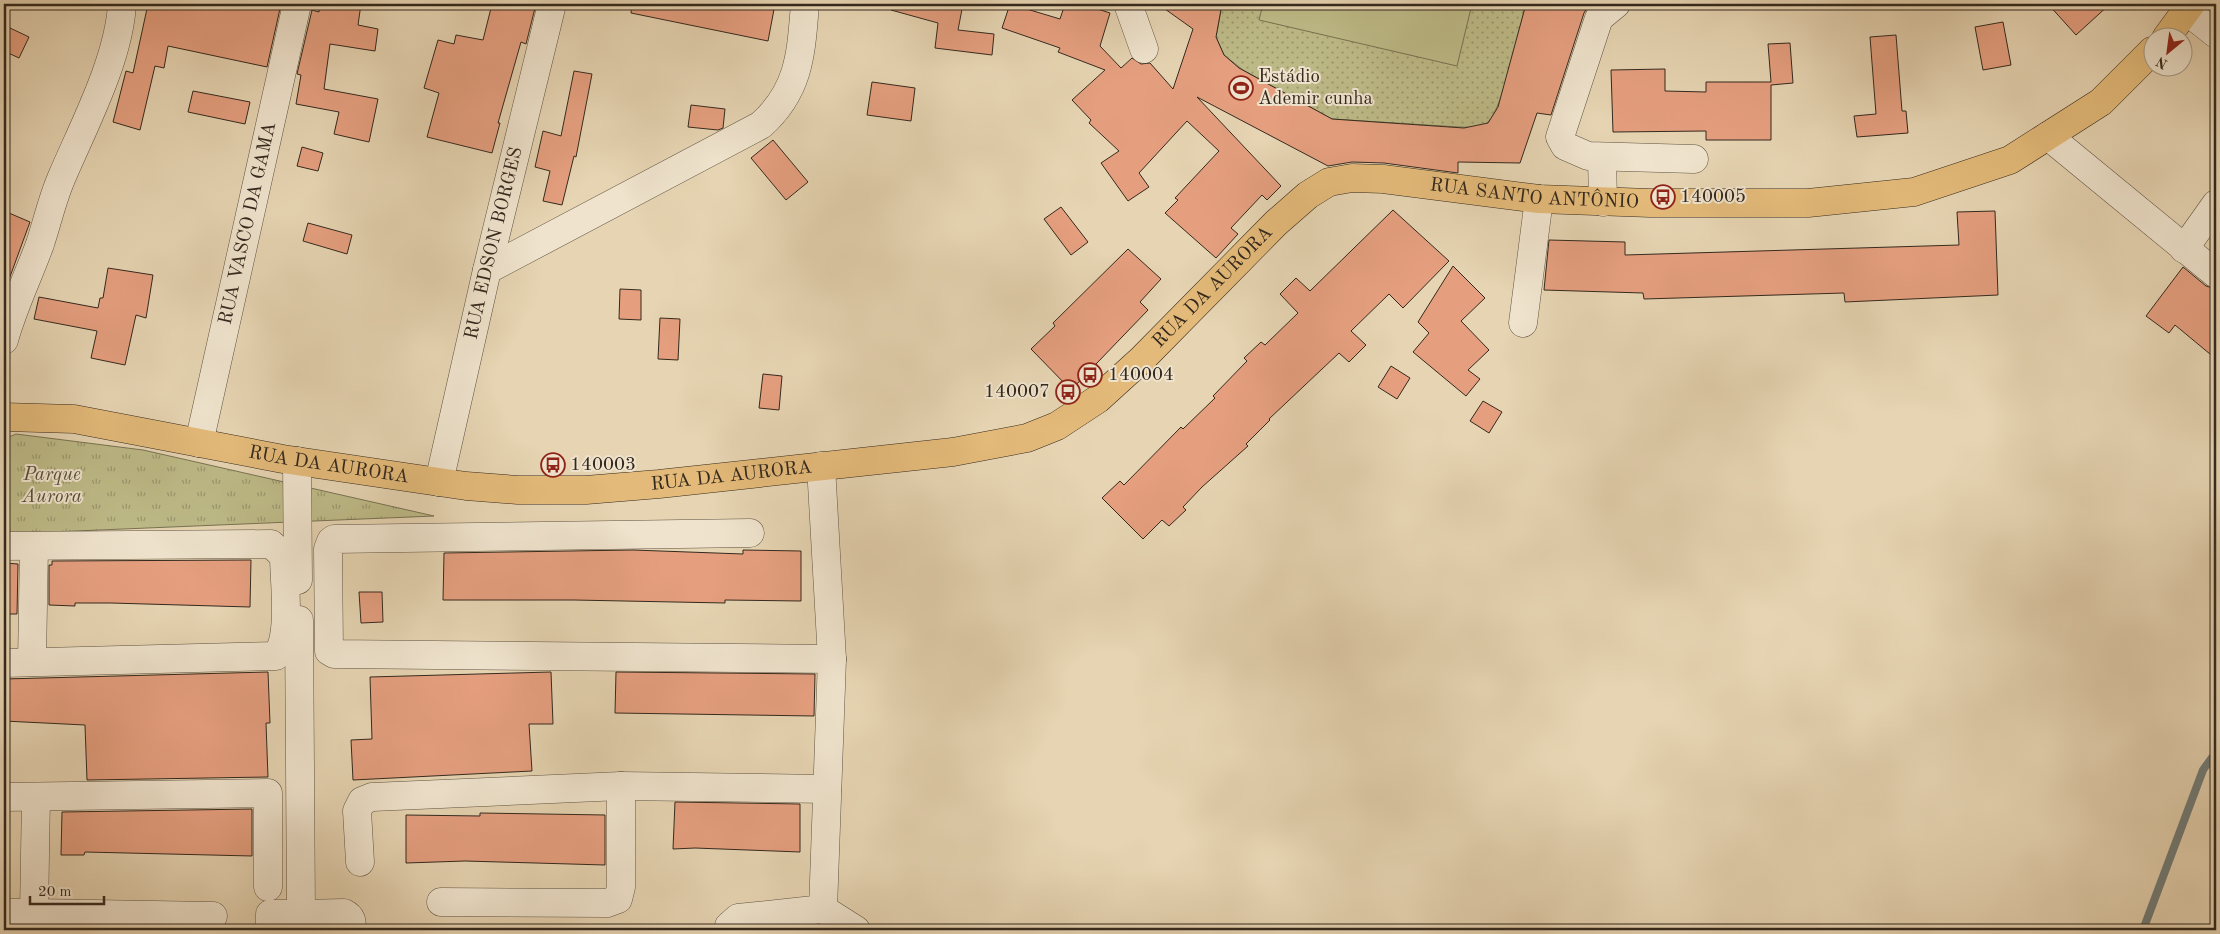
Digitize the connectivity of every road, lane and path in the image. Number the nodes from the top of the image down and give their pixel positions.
1 (122, 4) edge
2 (297, 4) edge
3 (552, 4) edge
4 (805, 4) edge
5 (1128, 4) edge
6 (1616, 4) edge
7 (2189, 7) edge
8 (2173, 28) edge
9 (2216, 34) edge
10 (1144, 49) dead end
11 (2142, 61) edge
12 (2048, 136) junction
13 (1602, 157) junction
14 (1694, 159) dead end
15 (1308, 195) joint
16 (1539, 199) junction
17 (1602, 202) junction
18 (2216, 204) edge
19 (2184, 249) junction
20 (487, 270) junction
21 (2216, 274) edge
22 (1523, 323) dead end
23 (4, 340) edge
24 (4, 417) edge
25 (199, 443) junction
26 (297, 461) junction
27 (821, 466) junction
28 (439, 482) junction
29 (750, 533) dead end
30 (4, 546) edge
31 (34, 546) junction
32 (832, 659) junction
33 (32, 662) junction
34 (4, 663) edge
35 (621, 786) junction
36 (827, 788) junction
37 (4, 797) edge
38 (36, 797) junction
39 (360, 862) dead end
40 (268, 887) dead end
41 (441, 902) dead end
42 (823, 909) junction
43 (4, 913) edge
44 (34, 913) junction
45 (301, 914) junction
46 (213, 916) dead end
47 (270, 930) edge
48 (352, 930) edge
49 (729, 930) edge
50 (856, 930) edge

1 - 23 street
2 - 25 street, RUA VASCO DA GAMA
3 - 20 street, RUA EDSON BORGES
4 - 20 street
5 - 10 street
6 - 13 street
7 - 8 main road
7 - 9 street
11 - 12 main road, RUA SANTO ANTÔNIO
12 - 17 main road, RUA SANTO ANTÔNIO
12 - 19 street
13 - 14 street
13 - 17 street
15 - 16 main road, RUA SANTO ANTÔNIO
15 - 27 main road, RUA DA AURORA
16 - 17 main road, RUA SANTO ANTÔNIO
16 - 22 street
18 - 19 street
19 - 21 street
20 - 28 street, RUA EDSON BORGES
24 - 25 main road, RUA DA AURORA
25 - 26 main road, RUA DA AURORA
26 - 28 main road, RUA DA AURORA
26 - 45 street
27 - 28 main road, RUA DA AURORA
27 - 32 street
29 - 32 street
30 - 31 street
31 - 33 street
31 - 33 street
32 - 36 street
33 - 34 street
35 - 36 street
35 - 39 street
35 - 41 street
36 - 42 street
37 - 38 street
38 - 40 street
38 - 44 street
42 - 49 street
42 - 50 street
43 - 44 street
44 - 46 street
45 - 47 street
45 - 48 street

